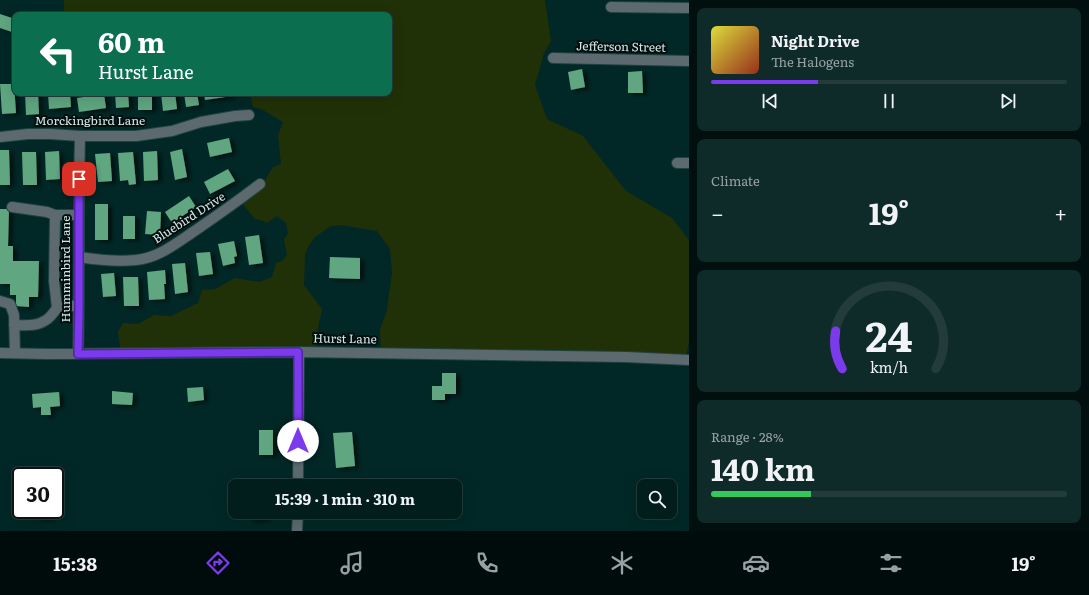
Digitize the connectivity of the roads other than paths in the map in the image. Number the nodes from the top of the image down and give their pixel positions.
1 (611, 7) dead end
2 (689, 8) edge
3 (553, 58) dead end
4 (689, 61) edge
5 (249, 114) dead end
6 (80, 136) junction
7 (0, 137) edge
8 (677, 163) dead end
9 (689, 163) edge
10 (260, 184) dead end
11 (12, 207) dead end
12 (55, 215) junction
13 (78, 215) junction
14 (79, 257) junction
15 (0, 301) edge
16 (79, 305) junction
17 (57, 308) junction
18 (14, 325) junction
19 (298, 352) junction
20 (0, 353) edge
21 (15, 353) junction
22 (78, 354) junction
23 (689, 360) edge
24 (298, 479) edge
25 (298, 519) edge
26 (298, 531) edge

1 - 2 street
3 - 4 street, Jefferson Street
5 - 6 street, Morckingbird Lane
6 - 7 street, Morckingbird Lane
6 - 13 street, Humminbird Lane
8 - 9 street
10 - 14 street, Bluebird Drive
11 - 12 street
12 - 13 street
12 - 17 street
13 - 14 street, Humminbird Lane
14 - 16 street, Humminbird Lane
15 - 18 street
16 - 17 street
16 - 22 street, Humminbird Lane
17 - 18 street
18 - 21 street
19 - 22 street, Hurst Lane
19 - 23 street, Hurst Lane
19 - 24 street
20 - 21 street, Hurst Lane
21 - 22 street, Hurst Lane
25 - 26 street

